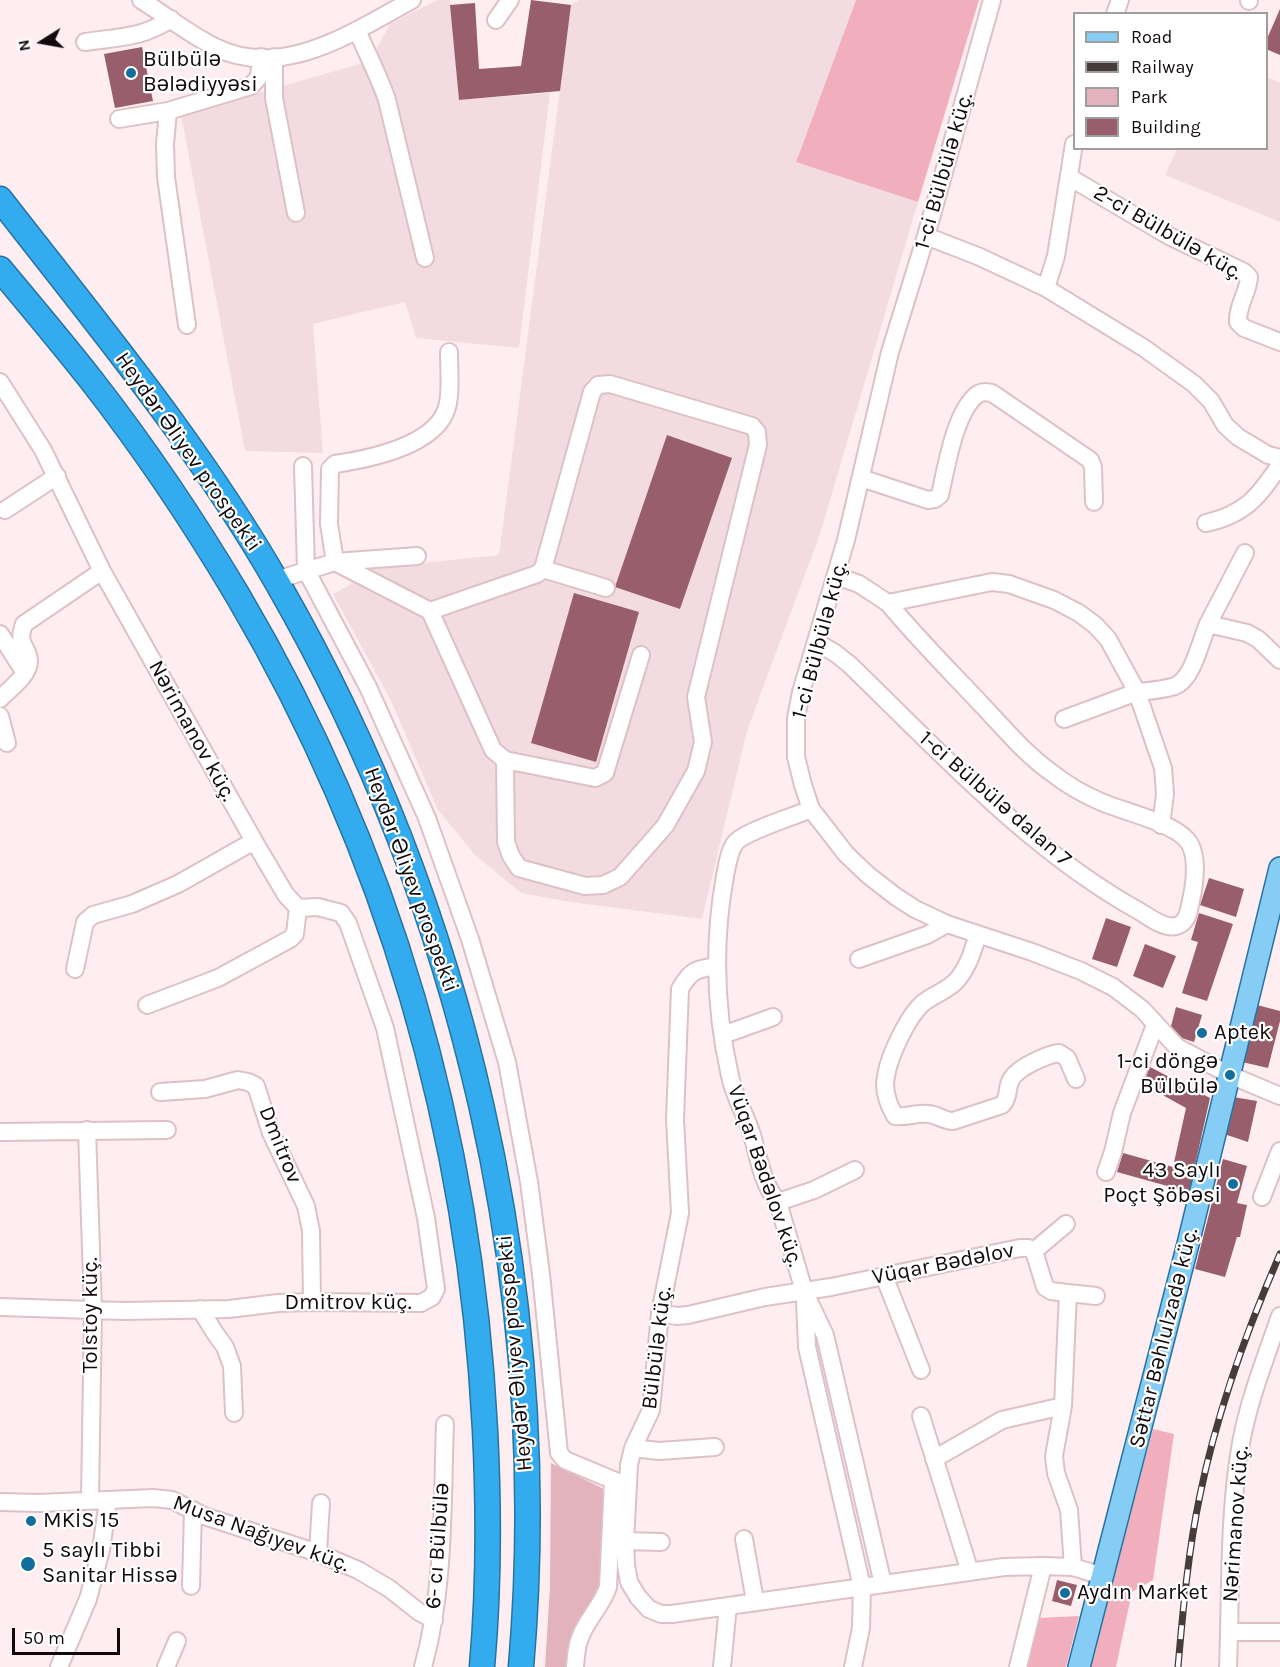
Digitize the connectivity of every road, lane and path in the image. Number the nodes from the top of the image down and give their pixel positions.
1 (141, 0) edge
2 (412, 0) edge
3 (510, 0) edge
4 (992, 0) edge
5 (171, 19) junction
6 (496, 21) dead end
7 (357, 30) junction
8 (85, 42) dead end
9 (268, 57) junction
10 (168, 111) junction
11 (119, 119) dead end
12 (1073, 150) edge
13 (1069, 177) junction
14 (0, 199) edge
15 (296, 213) dead end
16 (926, 236) junction
17 (425, 258) dead end
18 (0, 268) edge
19 (1046, 288) junction
20 (187, 325) dead end
21 (1280, 342) edge
22 (449, 352) dead end
23 (0, 382) edge
24 (1280, 458) edge
25 (1280, 465) edge
26 (303, 466) dead end
27 (57, 476) junction
28 (861, 478) junction
29 (1094, 502) dead end
30 (5, 510) dead end
31 (1206, 523) dead end
32 (1245, 553) dead end
33 (417, 556) dead end
34 (335, 562) junction
35 (306, 570) junction
36 (543, 570) junction
37 (102, 571) junction
38 (837, 576) junction
39 (276, 580) junction
40 (606, 588) dead end
41 (888, 603) junction
42 (430, 611) junction
43 (1208, 624) junction
44 (0, 634) edge
45 (816, 642) junction
46 (641, 655) dead end
47 (1280, 660) edge
48 (25, 673) junction
49 (1137, 692) junction
50 (0, 699) edge
51 (0, 716) edge
52 (1064, 718) dead end
53 (7, 743) dead end
54 (505, 760) junction
55 (811, 809) junction
56 (1161, 825) junction
57 (254, 842) junction
58 (1280, 868) edge
59 (298, 908) junction
60 (947, 924) junction
61 (978, 934) junction
62 (859, 958) dead end
63 (717, 966) junction
64 (75, 969) dead end
65 (147, 1005) dead end
66 (773, 1017) dead end
67 (1155, 1025) junction
68 (723, 1035) junction
69 (1230, 1075) junction
70 (1076, 1079) dead end
71 (160, 1092) dead end
72 (1280, 1096) edge
73 (87, 1130) junction
74 (167, 1130) dead end
75 (0, 1132) edge
76 (1280, 1151) edge
77 (855, 1170) dead end
78 (1106, 1172) dead end
79 (1262, 1197) dead end
80 (778, 1202) junction
81 (1066, 1224) dead end
82 (1034, 1251) junction
83 (884, 1276) junction
84 (804, 1291) junction
85 (1068, 1293) junction
86 (1096, 1296) dead end
87 (312, 1302) junction
88 (0, 1307) edge
89 (93, 1309) junction
90 (200, 1309) junction
91 (660, 1312) junction
92 (1280, 1316) edge
93 (921, 1370) dead end
94 (1063, 1406) junction
95 (234, 1413) dead end
96 (921, 1416) dead end
97 (445, 1424) dead end
98 (715, 1447) dead end
99 (633, 1448) junction
100 (934, 1459) junction
101 (854, 1462) junction
102 (835, 1466) junction
103 (620, 1484) junction
104 (90, 1500) junction
105 (108, 1500) junction
106 (0, 1502) edge
107 (321, 1503) dead end
108 (193, 1510) junction
109 (744, 1539) dead end
110 (625, 1541) junction
111 (661, 1542) dead end
112 (318, 1553) junction
113 (1042, 1566) junction
114 (1072, 1567) junction
115 (970, 1572) junction
116 (1103, 1576) junction
117 (883, 1584) junction
118 (191, 1586) dead end
119 (862, 1587) junction
120 (755, 1601) junction
121 (728, 1606) junction
122 (434, 1620) junction
123 (1229, 1632) junction
124 (1280, 1632) edge
125 (177, 1641) dead end
126 (59, 1667) edge
127 (166, 1667) edge
128 (423, 1667) edge
129 (483, 1667) edge
130 (521, 1667) edge
131 (575, 1667) edge
132 (722, 1667) edge
133 (854, 1667) edge
134 (1018, 1667) edge
135 (1079, 1667) edge
136 (1228, 1667) edge

1 - 5 street
2 - 7 street
3 - 6 street
4 - 16 street, 1-ci Bülbülə küç.
5 - 8 street
5 - 9 street
7 - 9 street
7 - 17 street
9 - 10 street
9 - 15 street
10 - 11 street
10 - 20 street
12 - 13 street, 2-ci Bülbülə küç.
13 - 19 street, 2-ci Bülbülə küç.
13 - 21 street, 2-ci Bülbülə küç.
14 - 39 highway, Heydər Əliyev prospekti
16 - 19 street
16 - 28 street, 1-ci Bülbülə küç.
18 - 129 highway, Heydər Əliyev prospekti
19 - 24 street
22 - 34 street
23 - 27 street, Nərimanov küç.
25 - 31 street
26 - 35 street
27 - 30 street
27 - 37 street, Nərimanov küç.
28 - 29 street
28 - 38 street, 1-ci Bülbülə küç.
32 - 43 street
33 - 34 street
34 - 35 street
34 - 42 street
35 - 39 street
35 - 103 street
36 - 40 street
36 - 42 street
36 - 54 street
37 - 48 street
37 - 57 street, Nərimanov küç.
38 - 41 street, 1-ci Bülbülə dalan 7
38 - 45 street, 1-ci Bülbülə küç.
39 - 130 highway, Heydər Əliyev prospekti
41 - 49 street
41 - 56 street, 1-ci Bülbülə dalan 7
42 - 54 street
43 - 47 street
43 - 49 street
44 - 48 street
45 - 55 street, 1-ci Bülbülə küç.
45 - 56 street, 1-ci Bülbülə dalan 7
46 - 54 street
48 - 50 street
49 - 52 street
49 - 56 street
51 - 53 street
55 - 60 street, 1-ci Bülbülə küç.
55 - 63 street, Vüqar Bədəlov küç.
57 - 59 street, Nərimanov küç.
57 - 64 street
58 - 69 main road, Səttar Bəhlulzadə küç.
59 - 65 street
59 - 87 street, Dmitrov küç.
60 - 61 street, 1-ci Bülbülə küç.
60 - 62 street
61 - 67 street, 1-ci Bülbülə küç.
61 - 70 street
63 - 68 street, Vüqar Bədəlov küç.
63 - 91 street, Bülbülə küç.
66 - 68 street
67 - 69 street, 1-ci Bülbülə küç.
67 - 78 street
68 - 80 street, Vüqar Bədəlov küç.
69 - 72 street, 1-ci Bülbülə küç.
69 - 116 main road, Səttar Bəhlulzadə küç.
71 - 87 street, Dmitrov
73 - 74 street
73 - 75 street
73 - 89 street, Tolstoy küç.
76 - 79 street
77 - 80 street
80 - 84 street, Vüqar Bədəlov küç.
81 - 82 street
82 - 83 street, Vüqar Bədəlov
82 - 85 street, Vüqar Bədəlov
83 - 84 street, Vüqar Bədəlov
83 - 93 street
84 - 91 street, Vüqar Bədəlov
84 - 101 street, Vüqar Bədəlov küç.
84 - 102 street
85 - 86 street
85 - 94 street
87 - 90 street, Dmitrov küç.
88 - 89 street, Dmitrov küç.
89 - 90 street, Dmitrov küç.
89 - 104 street, Tolstoy küç.
90 - 95 street
91 - 99 street, Bülbülə küç.
92 - 123 street, Nərimanov küç.
94 - 100 street
94 - 114 street
96 - 100 street
97 - 122 street, 6- cı Bülbülə
98 - 99 street
99 - 103 street, Bülbülə küç.
100 - 115 street
101 - 102 street
101 - 117 street, Vüqar Bədəlov küç.
102 - 119 street
103 - 110 street, Bülbülə küç.
103 - 131 street
104 - 105 street, Musa Nağıyev küç.
104 - 106 street, Musa Nağıyev küç.
105 - 108 street, Musa Nağıyev küç.
105 - 126 street
107 - 112 street
108 - 112 street, Musa Nağıyev küç.
108 - 118 street
109 - 120 street
110 - 111 street
110 - 121 street, Bülbülə küç.
112 - 122 street, Musa Nağıyev küç.
113 - 114 street, Bülbülə küç.
113 - 115 street, Bülbülə küç.
113 - 134 street
114 - 116 street, Bülbülə küç.
115 - 117 street, Bülbülə küç.
116 - 135 main road, Səttar Bəhlulzadə küç.
117 - 119 street, Bülbülə küç.
119 - 120 street, Bülbülə küç.
119 - 133 street
120 - 121 street, Bülbülə küç.
121 - 132 street
122 - 128 street, 6- cı Bülbülə
123 - 124 street
123 - 136 street, Nərimanov küç.
125 - 127 street

